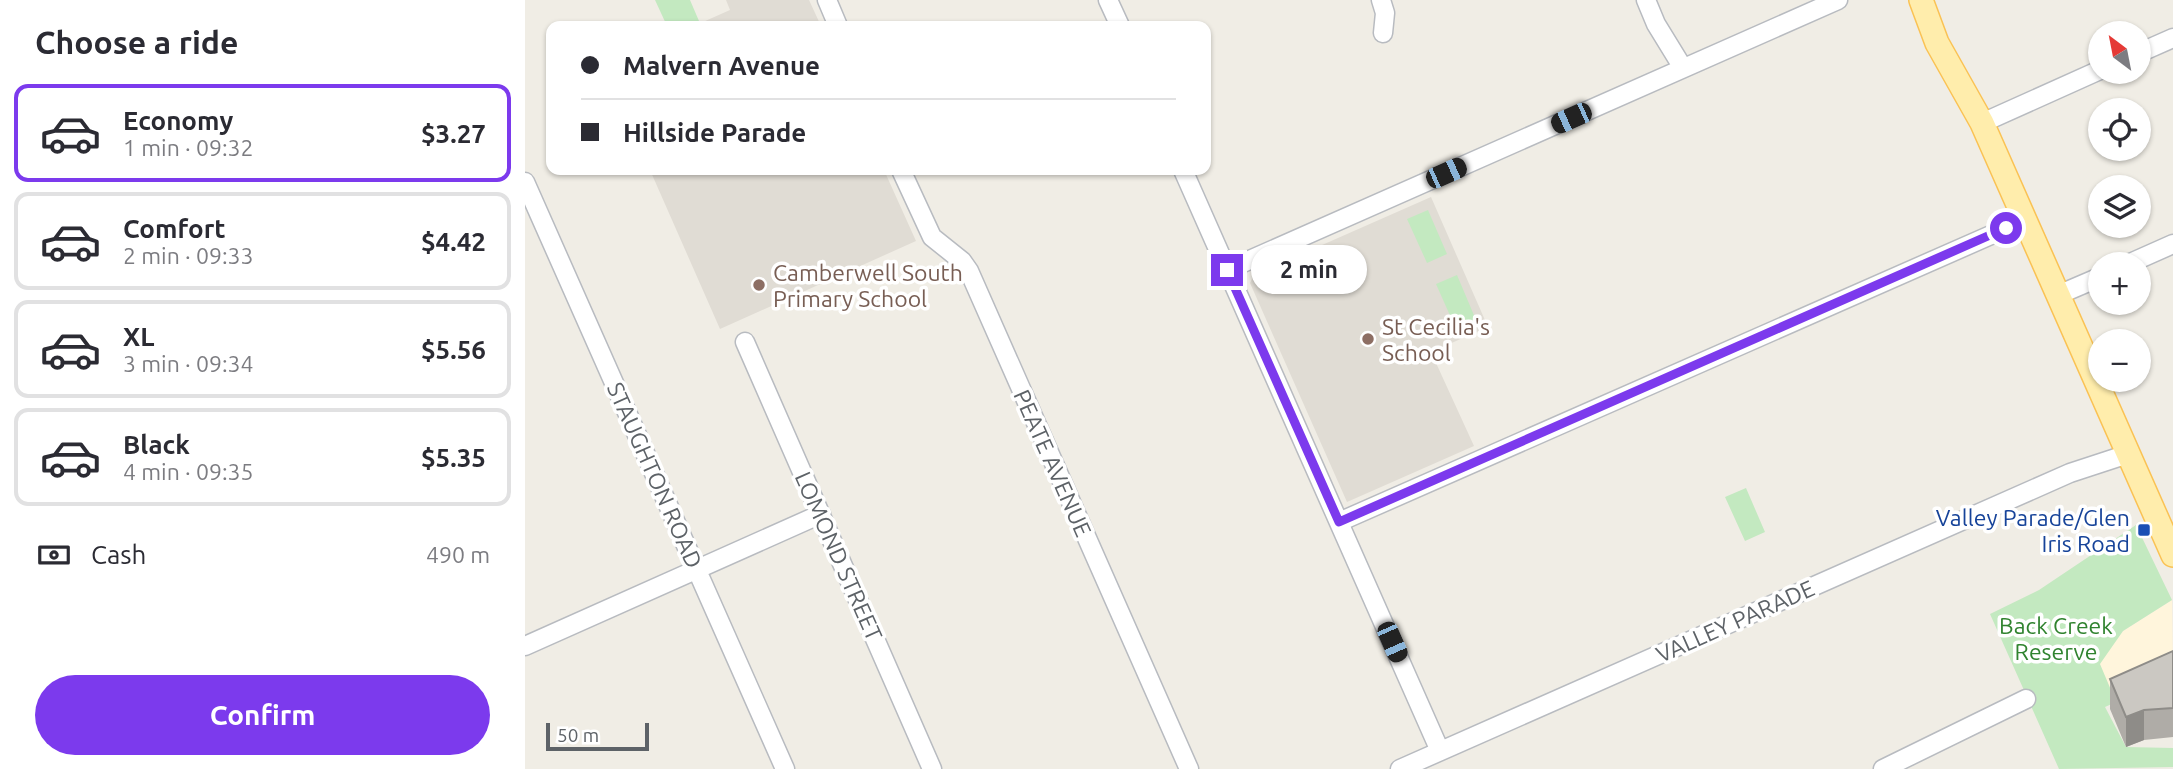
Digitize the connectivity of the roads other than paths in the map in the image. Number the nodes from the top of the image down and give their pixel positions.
1 (827, 0) edge
2 (1108, 0) edge
3 (1381, 0) edge
4 (1646, 0) edge
5 (1838, 0) edge
6 (1925, 0) edge
7 (836, 21) edge
8 (1118, 21) edge
9 (1383, 33) dead end
10 (2173, 38) edge
11 (2151, 48) edge
12 (1677, 71) junction
13 (2088, 75) edge
14 (1982, 123) junction
15 (903, 175) edge
16 (1185, 175) edge
17 (525, 182) edge
18 (2025, 220) junction
19 (2173, 244) edge
20 (2151, 254) edge
21 (1227, 270) junction
22 (2088, 281) edge
23 (2058, 295) junction
24 (745, 342) dead end
25 (2126, 448) junction
26 (821, 514) junction
27 (1339, 522) junction
28 (2173, 555) edge
29 (697, 570) junction
30 (525, 646) edge
31 (2026, 699) dead end
32 (1440, 751) junction
33 (785, 769) edge
34 (932, 769) edge
35 (1189, 769) edge
36 (1400, 769) edge
37 (1883, 769) edge

1 - 7 street
2 - 8 street
3 - 9 street
4 - 12 street
5 - 12 street
6 - 14 main road
10 - 11 street
12 - 21 street
13 - 14 street
14 - 18 main road
15 - 35 street, PEATE AVENUE
16 - 21 street
17 - 29 street, STAUGHTON ROAD
18 - 23 main road
18 - 27 street
19 - 20 street
21 - 27 street
22 - 23 street
23 - 25 main road
24 - 26 street, LOMOND STREET
25 - 28 main road
25 - 32 street, VALLEY PARADE
26 - 29 street
26 - 34 street, LOMOND STREET
27 - 32 street
29 - 30 street
29 - 33 street, STAUGHTON ROAD
31 - 37 street
32 - 36 street, VALLEY PARADE

